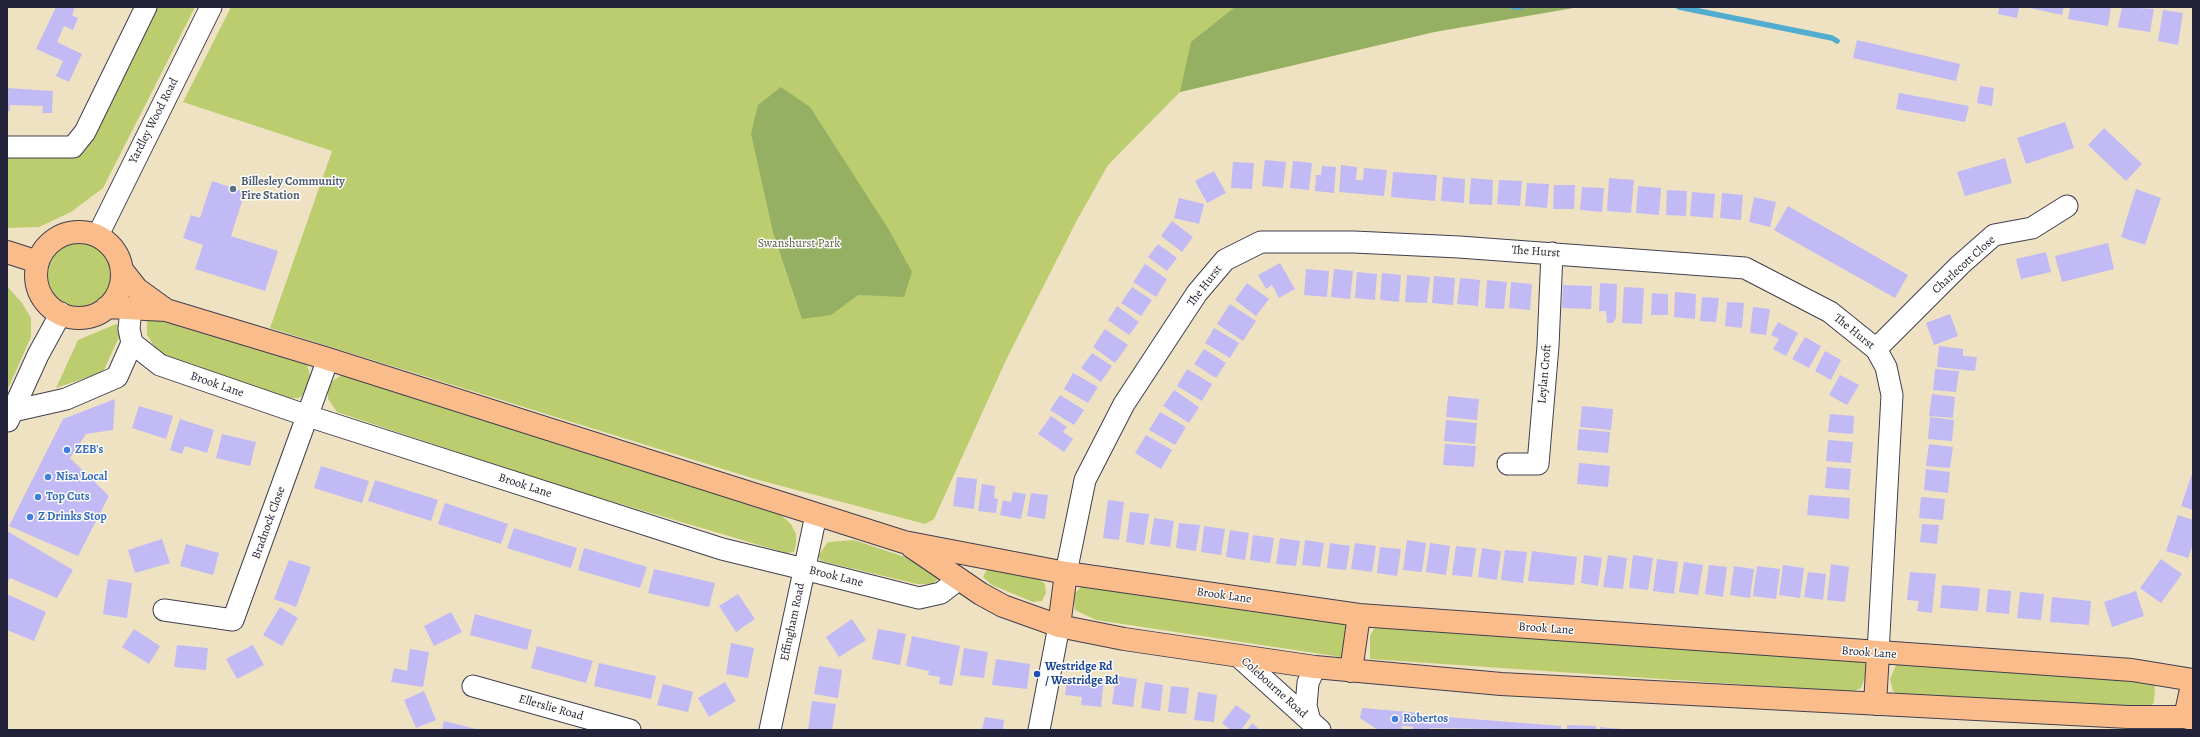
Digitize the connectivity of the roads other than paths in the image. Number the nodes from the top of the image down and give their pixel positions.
1 (146, 7) edge
2 (211, 7) edge
3 (7, 147) edge
4 (2067, 206) dead end
5 (98, 235) junction
6 (7, 252) edge
7 (1552, 253) junction
8 (38, 262) junction
9 (122, 270) junction
10 (107, 307) junction
11 (130, 308) junction
12 (166, 310) junction
13 (61, 313) junction
14 (132, 343) junction
15 (1876, 349) junction
16 (328, 359) junction
17 (9, 414) edge
18 (308, 416) junction
19 (1508, 464) dead end
20 (816, 515) junction
21 (904, 542) junction
22 (804, 570) junction
23 (1066, 573) junction
24 (959, 579) junction
25 (164, 610) dead end
26 (1359, 615) junction
27 (1059, 626) junction
28 (1878, 653) junction
29 (1238, 656) junction
30 (1316, 667) junction
31 (1351, 671) junction
32 (2193, 680) edge
33 (473, 686) dead end
34 (1875, 704) junction
35 (2189, 718) edge
36 (1315, 726) edge
37 (630, 730) edge
38 (770, 730) edge
39 (1039, 730) edge

1 - 3 street
2 - 5 street, Yardley Wood Road
4 - 15 street, Charlecott Close
5 - 8 main road
5 - 9 main road
6 - 8 main road
7 - 15 street, The Hurst
7 - 19 street, Leylan Croft
7 - 23 street, The Hurst
8 - 13 main road
9 - 10 main road
9 - 12 main road, Brook Lane
10 - 11 main road, Brook Lane
10 - 13 main road
11 - 12 main road, Brook Lane
11 - 14 street
12 - 16 main road, Brook Lane
13 - 17 street
14 - 17 street
14 - 18 street, Brook Lane
15 - 28 street, The Hurst
16 - 18 street, Bradnock Close
16 - 20 main road, Brook Lane
18 - 22 street, Brook Lane
18 - 25 street, Bradnock Close
20 - 21 main road, Brook Lane
20 - 22 street, Effingham Road
21 - 23 main road, Brook Lane
21 - 24 main road, Brook Lane
22 - 24 street, Brook Lane
22 - 38 street, Effingham Road
23 - 26 main road, Brook Lane
23 - 27 main road
24 - 27 main road, Brook Lane
26 - 28 main road, Brook Lane
26 - 31 main road
27 - 29 main road, Brook Lane
27 - 39 street
28 - 32 main road, Brook Lane
28 - 34 main road
29 - 30 main road, Brook Lane
29 - 36 street, Colebourne Road
30 - 31 main road, Brook Lane
30 - 36 street, Colebourne Road
31 - 34 main road, Brook Lane
32 - 35 main road
33 - 37 street, Ellerslie Road
34 - 35 main road, Brook Lane

